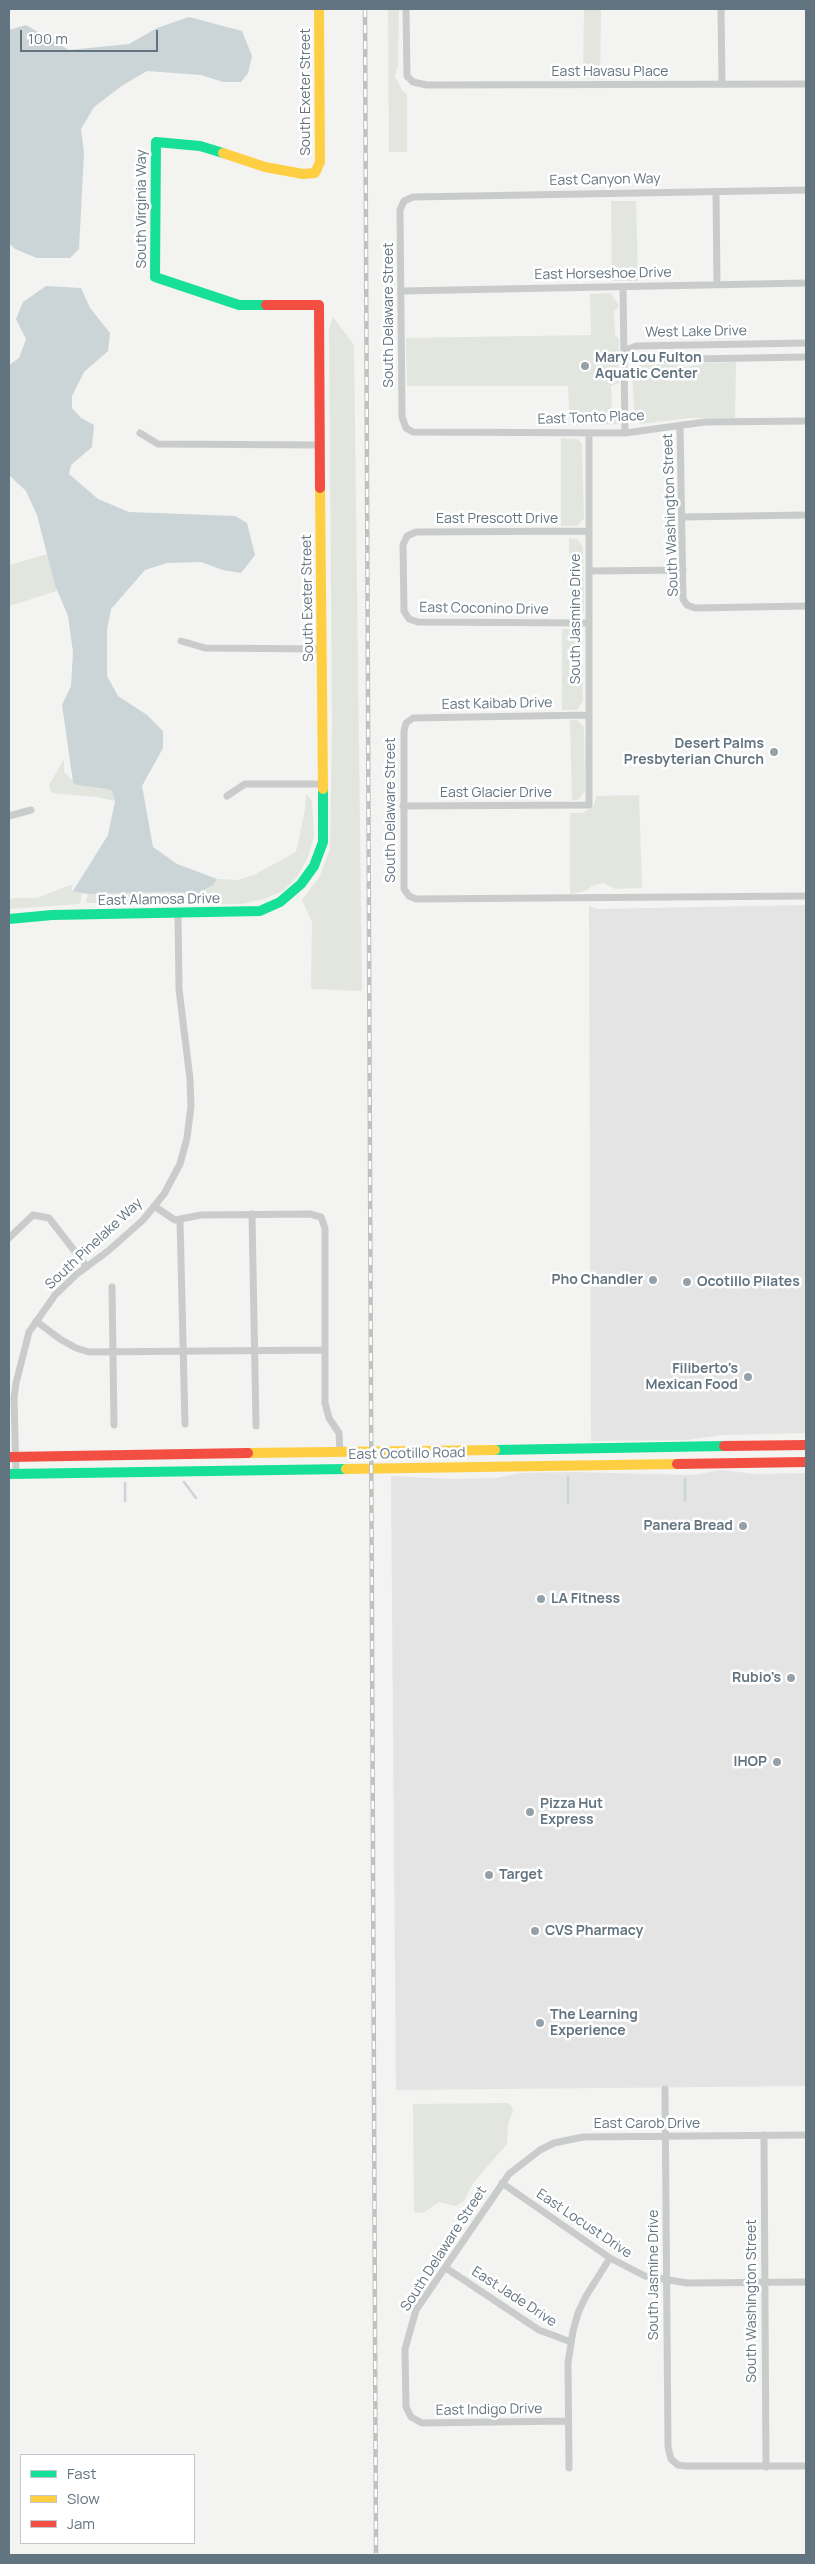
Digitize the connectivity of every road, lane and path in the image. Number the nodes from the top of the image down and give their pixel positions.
1 (319, 9) edge
2 (406, 9) edge
3 (721, 9) edge
4 (722, 84) junction
5 (806, 84) edge
6 (156, 142) joint
7 (806, 190) edge
8 (716, 192) junction
9 (404, 201) joint
10 (806, 282) edge
11 (717, 284) junction
12 (624, 287) junction
13 (401, 291) junction
14 (319, 305) joint
15 (806, 343) edge
16 (685, 345) junction
17 (624, 351) junction
18 (806, 357) edge
19 (686, 359) junction
20 (806, 421) edge
21 (680, 425) junction
22 (406, 428) joint
23 (140, 433) dead end
24 (589, 433) junction
25 (625, 433) junction
26 (319, 445) junction
27 (806, 515) edge
28 (682, 517) junction
29 (588, 531) junction
30 (683, 570) junction
31 (589, 571) junction
32 (806, 606) edge
33 (409, 619) joint
34 (589, 623) junction
35 (181, 641) dead end
36 (322, 649) junction
37 (589, 715) junction
38 (406, 723) joint
39 (323, 784) junction
40 (227, 796) dead end
41 (589, 805) joint
42 (403, 806) junction
43 (31, 810) dead end
44 (9, 816) edge
45 (301, 884) joint
46 (806, 896) edge
47 (178, 914) junction
48 (9, 919) edge
49 (154, 1206) junction
50 (252, 1214) junction
51 (180, 1220) junction
52 (9, 1238) edge
53 (88, 1266) junction
54 (112, 1287) dead end
55 (36, 1321) junction
56 (325, 1350) junction
57 (254, 1351) junction
58 (184, 1352) junction
59 (113, 1353) junction
60 (185, 1424) dead end
61 (114, 1425) dead end
62 (256, 1426) dead end
63 (806, 1445) edge
64 (706, 1447) junction
65 (340, 1453) junction
66 (12, 1457) edge
67 (806, 1462) edge
68 (707, 1464) junction
69 (12, 1474) edge
70 (665, 2089) dead end
71 (764, 2135) junction
72 (806, 2135) edge
73 (665, 2137) junction
74 (502, 2183) junction
75 (610, 2258) junction
76 (446, 2268) junction
77 (666, 2281) junction
78 (765, 2282) junction
79 (806, 2282) edge
80 (571, 2342) junction
81 (412, 2417) joint
82 (568, 2421) junction
83 (806, 2466) edge
84 (766, 2467) junction
85 (569, 2468) dead end

1 - 6 main road, South Exeter Street
2 - 4 street, East Havasu Place
3 - 4 street
4 - 5 street, East Havasu Place
6 - 14 main road, South Virginia Way
7 - 8 street, East Canyon Way
8 - 9 street, East Canyon Way
8 - 11 street
9 - 13 street, South Delaware Street
10 - 11 street, East Horseshoe Drive
11 - 12 street, East Horseshoe Drive
12 - 13 street, East Horseshoe Drive
12 - 17 street
13 - 22 street, South Delaware Street
14 - 26 main road, South Exeter Street
15 - 16 street, West Lake Drive
16 - 17 street, West Lake Drive
16 - 19 street
17 - 19 street, West Lake Drive
17 - 25 street
18 - 19 street, West Lake Drive
20 - 21 street, East Tonto Place
21 - 25 street, East Tonto Place
21 - 28 street, South Washington Street
22 - 24 street, East Tonto Place
23 - 26 street
24 - 25 street, East Tonto Place
24 - 29 street, South Jasmine Drive
26 - 36 main road, South Exeter Street
27 - 28 street
28 - 30 street, South Washington Street
29 - 31 street, South Jasmine Drive
29 - 33 street, East Prescott Drive
30 - 31 street
30 - 32 street, South Washington Street
31 - 34 street, South Jasmine Drive
33 - 34 street, East Coconino Drive
34 - 37 street, South Jasmine Drive
35 - 36 street
36 - 39 main road, South Exeter Street
37 - 38 street, East Kaibab Drive
37 - 41 street, South Jasmine Drive
38 - 42 street, South Delaware Street
39 - 40 street
39 - 45 main road, South Exeter Street
41 - 42 street, East Glacier Drive
42 - 46 street, South Delaware Street
43 - 44 street
45 - 47 main road, East Alamosa Drive
47 - 48 main road, East Alamosa Drive
47 - 49 street, South Pinelake Way
49 - 51 street
49 - 53 street, South Pinelake Way
50 - 51 street
50 - 56 street
50 - 57 street
51 - 58 street
52 - 53 street
53 - 55 street, South Pinelake Way
54 - 59 street
55 - 59 street
55 - 66 street, South Pinelake Way
56 - 57 street
56 - 65 street
57 - 58 street
57 - 62 street
58 - 59 street
58 - 60 street
59 - 61 street
63 - 64 main road, East Ocotillo Road
64 - 65 main road, East Ocotillo Road
64 - 68 main road
65 - 66 main road, East Ocotillo Road
66 - 69 street, South Pinelake Way
67 - 68 main road, East Ocotillo Road
68 - 69 main road, East Ocotillo Road
70 - 73 street, South Jasmine Drive
71 - 72 street, East Carob Drive
71 - 73 street, East Carob Drive
71 - 78 street, South Washington Street
73 - 74 street, East Carob Drive
73 - 77 street, South Jasmine Drive
74 - 75 street, East Locust Drive
74 - 76 street, South Delaware Street
75 - 77 street, East Locust Drive
75 - 80 street
76 - 80 street, East Jade Drive
76 - 81 street, South Delaware Street
77 - 78 street, East Locust Drive
77 - 84 street, South Jasmine Drive
78 - 79 street, East Locust Drive
78 - 84 street, South Washington Street
80 - 82 street
81 - 82 street, East Indigo Drive
82 - 85 street
83 - 84 street

